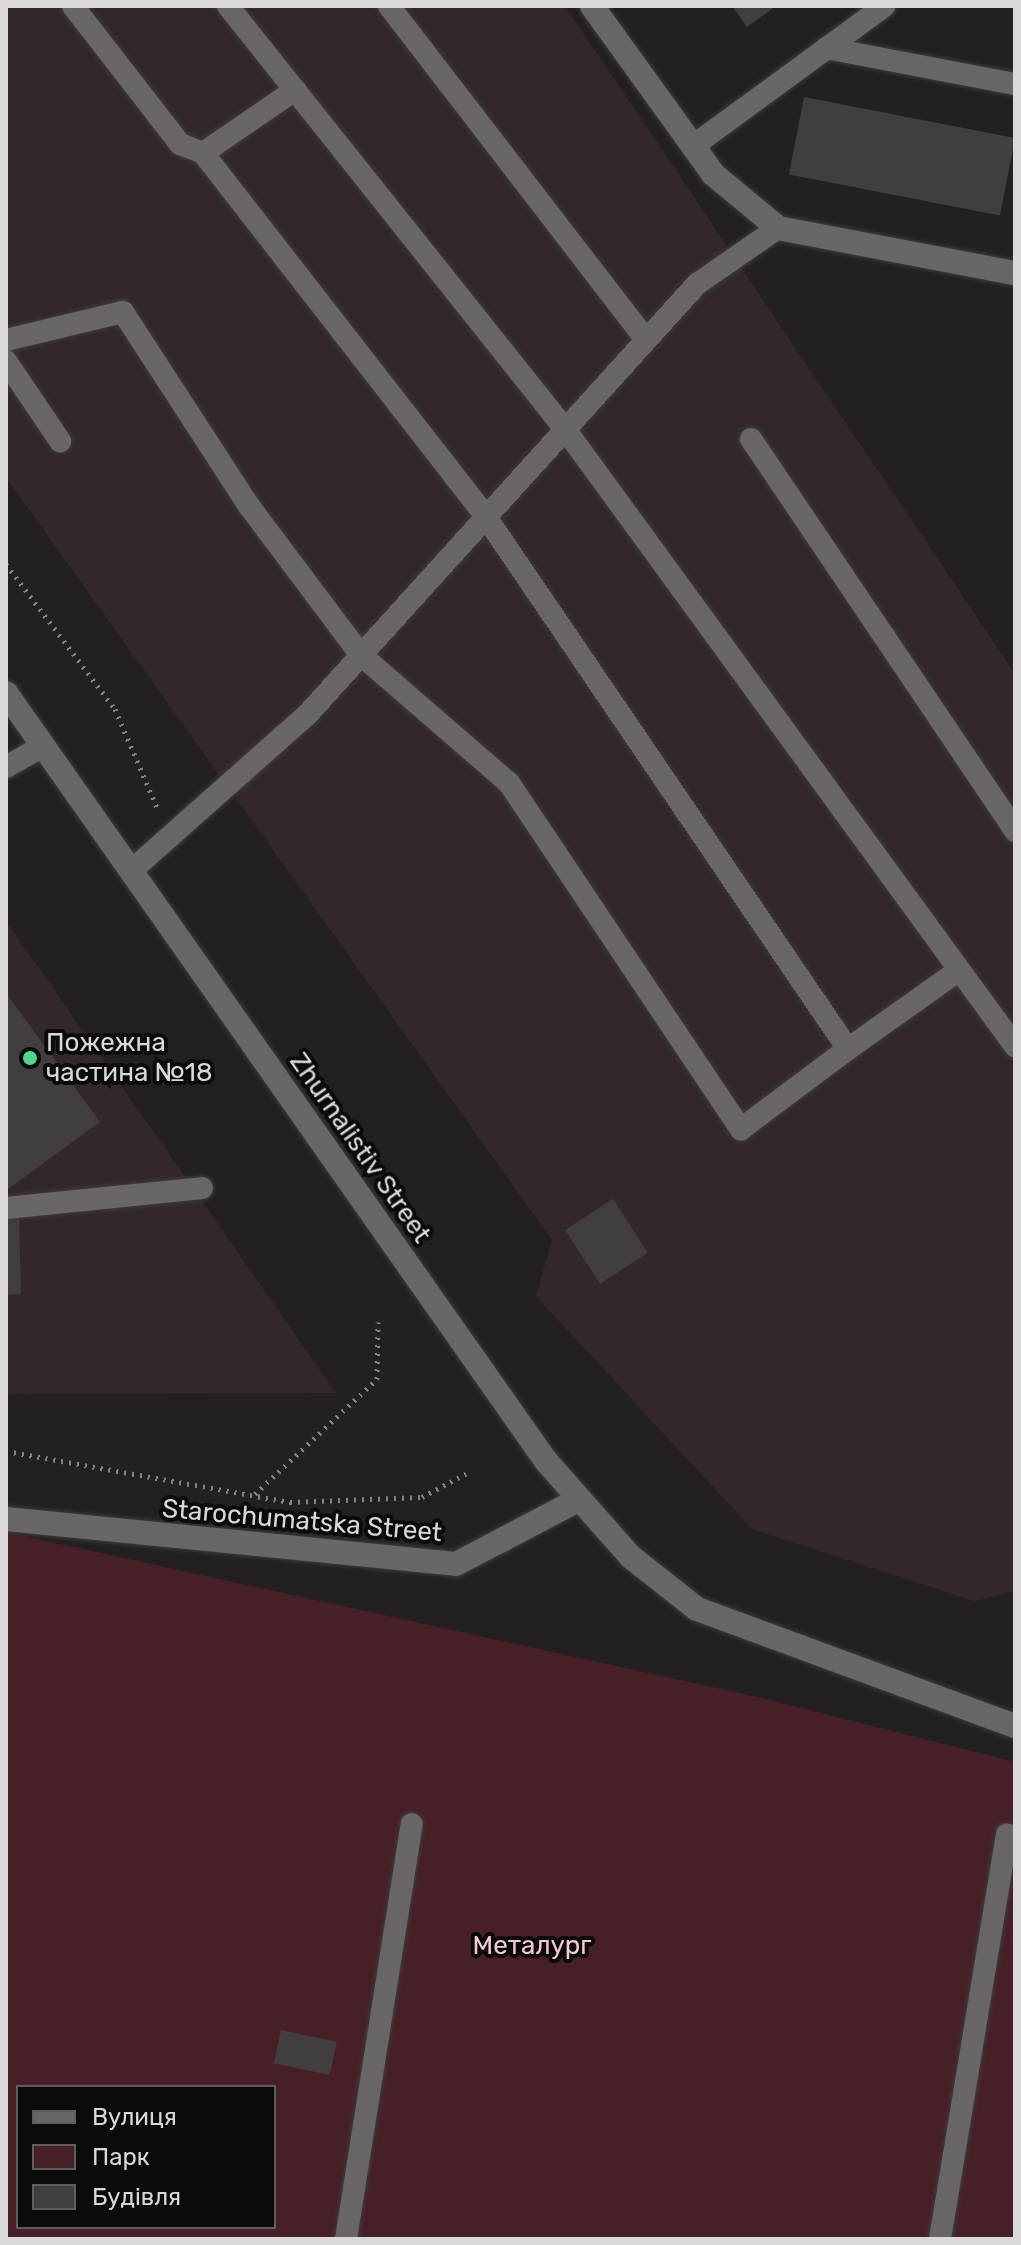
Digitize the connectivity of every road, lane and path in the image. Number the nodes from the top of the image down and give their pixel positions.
1 (73, 6) edge
2 (228, 6) edge
3 (389, 6) edge
4 (592, 6) edge
5 (884, 6) edge
6 (826, 48) junction
7 (1015, 84) edge
8 (295, 90) junction
9 (693, 146) junction
10 (203, 153) junction
11 (778, 228) junction
12 (1015, 273) edge
13 (6, 340) edge
14 (646, 340) junction
15 (6, 361) edge
16 (565, 429) junction
17 (751, 439) dead end
18 (60, 441) dead end
19 (486, 517) junction
20 (6, 564) edge
21 (361, 655) junction
22 (6, 693) edge
23 (43, 746) junction
24 (6, 767) edge
25 (1015, 831) edge
26 (170, 837) junction
27 (131, 871) junction
28 (959, 970) junction
29 (1015, 1046) edge
30 (848, 1049) junction
31 (202, 1188) dead end
32 (6, 1208) edge
33 (378, 1322) dead end
34 (6, 1451) edge
35 (469, 1472) dead end
36 (254, 1495) junction
37 (578, 1500) junction
38 (6, 1519) edge
39 (1015, 1726) edge
40 (412, 1824) dead end
41 (1007, 1835) dead end
42 (346, 2239) edge
43 (940, 2239) edge

1 - 10 lane
2 - 8 lane
3 - 14 lane
4 - 9 street
5 - 6 lane
6 - 7 lane
6 - 9 lane
8 - 10 lane
8 - 16 lane
9 - 11 street
10 - 19 lane
11 - 12 street
11 - 14 lane
13 - 21 lane
14 - 16 lane
15 - 18 lane
16 - 19 lane
16 - 28 lane
17 - 25 lane
19 - 21 lane
19 - 30 lane
20 - 26 path
21 - 26 lane
21 - 30 lane
22 - 23 street, Zhurnalistiv Street
23 - 24 lane
23 - 27 street, Zhurnalistiv Street
26 - 27 lane
27 - 37 street, Zhurnalistiv Street
28 - 29 lane
28 - 30 lane
31 - 32 lane
33 - 36 path
34 - 36 path
35 - 36 path
37 - 38 street, Starochumatska Street
37 - 39 street, Zhurnalistiv Street
40 - 42 lane
41 - 43 lane

